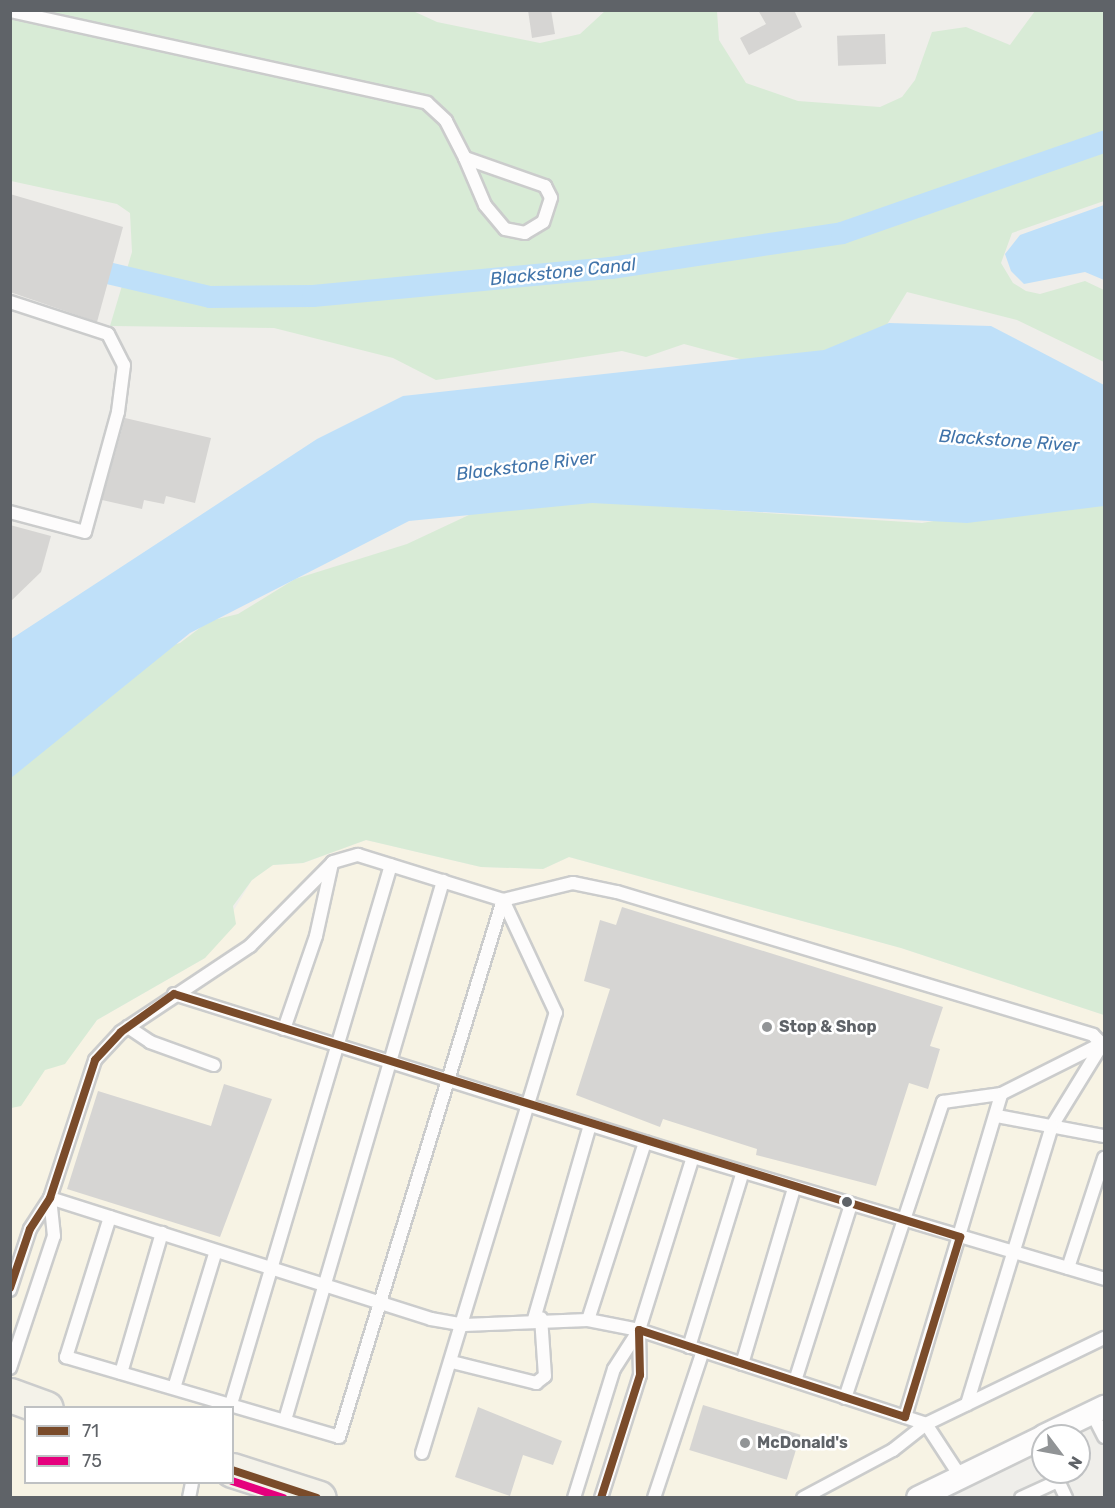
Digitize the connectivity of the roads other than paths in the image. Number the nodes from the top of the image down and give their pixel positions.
1 (10, 11) edge
2 (465, 158) junction
3 (10, 302) edge
4 (10, 512) edge
5 (333, 862) junction
6 (391, 865) junction
7 (443, 881) junction
8 (503, 900) junction
9 (174, 994) junction
10 (128, 1027) junction
11 (284, 1029) junction
12 (334, 1044) junction
13 (1104, 1044) edge
14 (387, 1061) junction
15 (214, 1065) dead end
16 (449, 1080) junction
17 (1001, 1094) junction
18 (531, 1107) junction
19 (997, 1116) junction
20 (590, 1125) junction
21 (1052, 1126) junction
22 (1104, 1136) edge
23 (645, 1142) junction
24 (693, 1157) junction
25 (1104, 1158) edge
26 (743, 1172) junction
27 (794, 1188) junction
28 (50, 1198) junction
29 (851, 1204) junction
30 (110, 1217) junction
31 (904, 1220) junction
32 (162, 1233) junction
33 (960, 1237) junction
34 (216, 1251) junction
35 (1012, 1252) junction
36 (1068, 1268) junction
37 (273, 1269) junction
38 (1104, 1279) edge
39 (324, 1285) junction
40 (10, 1290) edge
41 (378, 1302) junction
42 (538, 1319) junction
43 (588, 1320) junction
44 (464, 1325) junction
45 (639, 1330) junction
46 (1104, 1338) edge
47 (689, 1347) junction
48 (703, 1351) junction
49 (452, 1362) junction
50 (742, 1364) junction
51 (10, 1368) edge
52 (121, 1373) junction
53 (795, 1381) junction
54 (174, 1388) junction
55 (10, 1395) edge
56 (845, 1398) junction
57 (231, 1404) junction
58 (967, 1404) junction
59 (43, 1406) edge
60 (1098, 1410) edge
61 (905, 1418) junction
62 (285, 1420) junction
63 (926, 1424) junction
64 (1072, 1424) edge
65 (1104, 1437) edge
66 (1031, 1445) edge
67 (422, 1453) dead end
68 (234, 1471) edge
69 (960, 1476) junction
70 (1043, 1484) edge
71 (319, 1497) edge
72 (574, 1497) edge
73 (601, 1497) edge
74 (654, 1497) edge
75 (803, 1497) edge
76 (918, 1497) edge
77 (1021, 1497) edge

1 - 2 lane
2 - 2 lane
3 - 4 lane
5 - 6 lane
5 - 9 lane
5 - 11 lane
6 - 7 lane
6 - 12 lane
7 - 8 lane
7 - 14 lane
8 - 13 lane
8 - 16 lane
8 - 18 lane
9 - 10 lane
9 - 11 lane
10 - 15 lane
10 - 28 lane
11 - 12 lane
12 - 14 lane
12 - 37 lane
13 - 17 lane
13 - 21 lane
14 - 16 lane
14 - 39 lane
16 - 18 lane
16 - 41 lane
17 - 19 lane
17 - 31 lane
18 - 20 lane
18 - 44 lane
19 - 21 lane
19 - 33 lane
20 - 23 lane
20 - 42 lane
21 - 22 lane
21 - 35 lane
23 - 24 lane
23 - 43 lane
24 - 26 lane
24 - 45 lane
25 - 36 lane
26 - 27 lane
26 - 47 lane
27 - 29 lane
27 - 50 lane
28 - 30 lane
28 - 40 lane
28 - 51 lane
29 - 31 lane
29 - 53 lane
30 - 32 lane
30 - 52 lane
31 - 33 lane
31 - 56 lane
32 - 34 lane
32 - 52 lane
33 - 35 lane
33 - 61 lane
34 - 37 lane
34 - 54 lane
35 - 36 lane
35 - 58 lane
36 - 38 lane
37 - 39 lane
37 - 57 lane
39 - 41 lane
39 - 62 lane
41 - 44 lane
41 - 62 lane
42 - 43 lane
42 - 44 lane
42 - 49 lane
43 - 45 lane
44 - 49 lane
45 - 47 lane
45 - 72 lane
45 - 73 lane
46 - 58 lane
47 - 48 lane
48 - 50 lane
48 - 74 lane
49 - 67 lane
50 - 53 lane
52 - 54 lane
53 - 56 lane
54 - 57 lane
55 - 59 main road
56 - 61 lane
57 - 62 lane
58 - 63 lane
60 - 64 street
60 - 65 lane
61 - 63 lane
63 - 69 lane
63 - 75 lane
66 - 69 street
68 - 71 main road
69 - 76 street
70 - 77 lane

